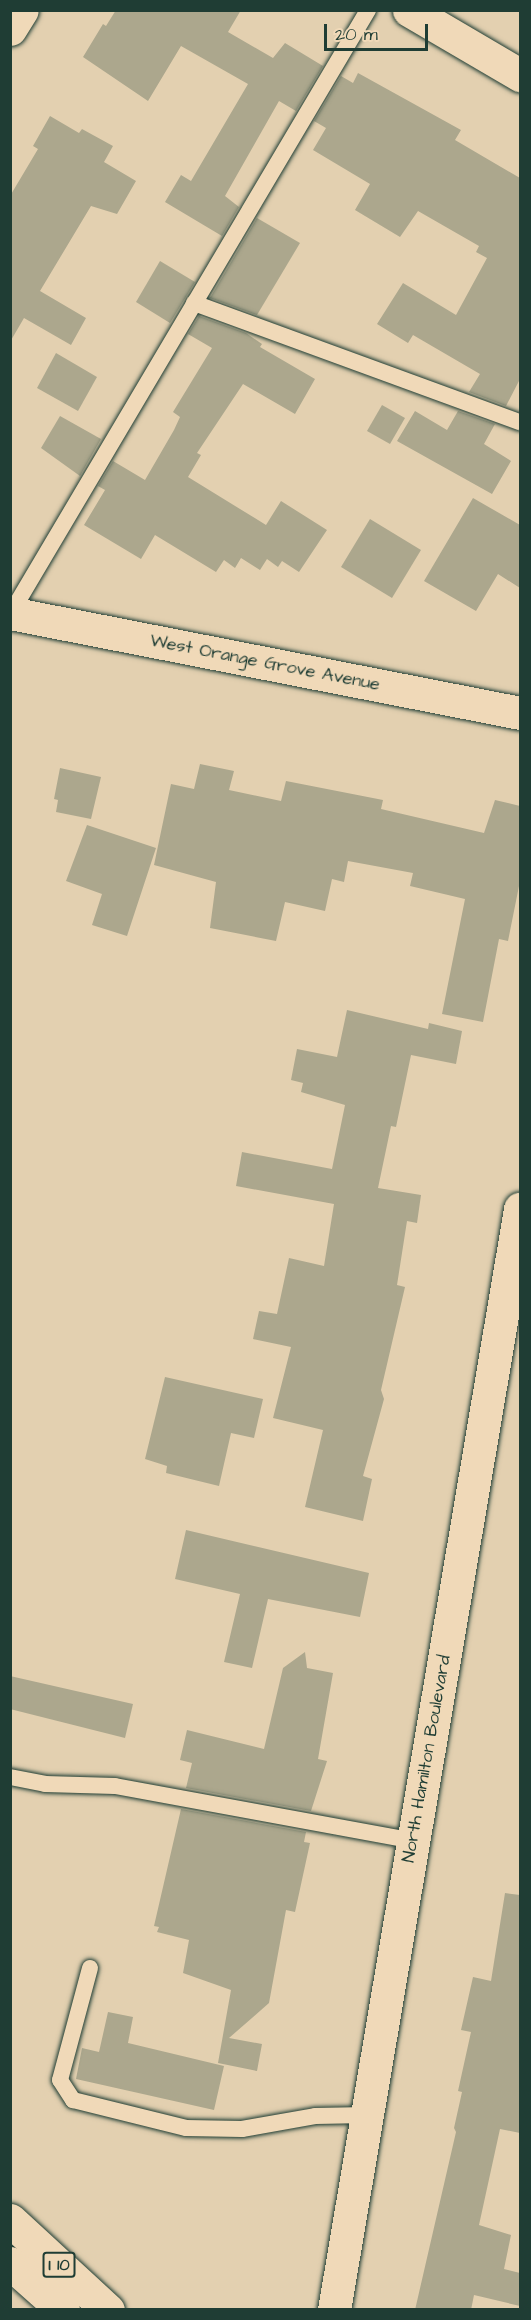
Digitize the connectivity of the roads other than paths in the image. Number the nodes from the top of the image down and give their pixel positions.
1 (22, 10) edge
2 (368, 10) edge
3 (409, 10) edge
4 (10, 29) edge
5 (520, 75) edge
6 (195, 303) junction
7 (520, 422) edge
8 (11, 613) edge
9 (520, 713) edge
10 (520, 1209) edge
11 (10, 1777) edge
12 (414, 1841) junction
13 (90, 1968) dead end
14 (367, 2115) junction
15 (10, 2220) edge
16 (10, 2263) edge
17 (63, 2310) edge
18 (108, 2310) edge
19 (334, 2310) edge

1 - 4 main road
2 - 6 lane
3 - 5 main road
6 - 7 lane
6 - 8 lane
8 - 9 main road, West Orange Grove Avenue
10 - 12 main road, North Hamilton Boulevard
11 - 12 lane
12 - 14 main road, North Hamilton Boulevard
13 - 14 lane
14 - 19 main road, North Hamilton Boulevard
15 - 18 main road, I 10
16 - 17 main road

